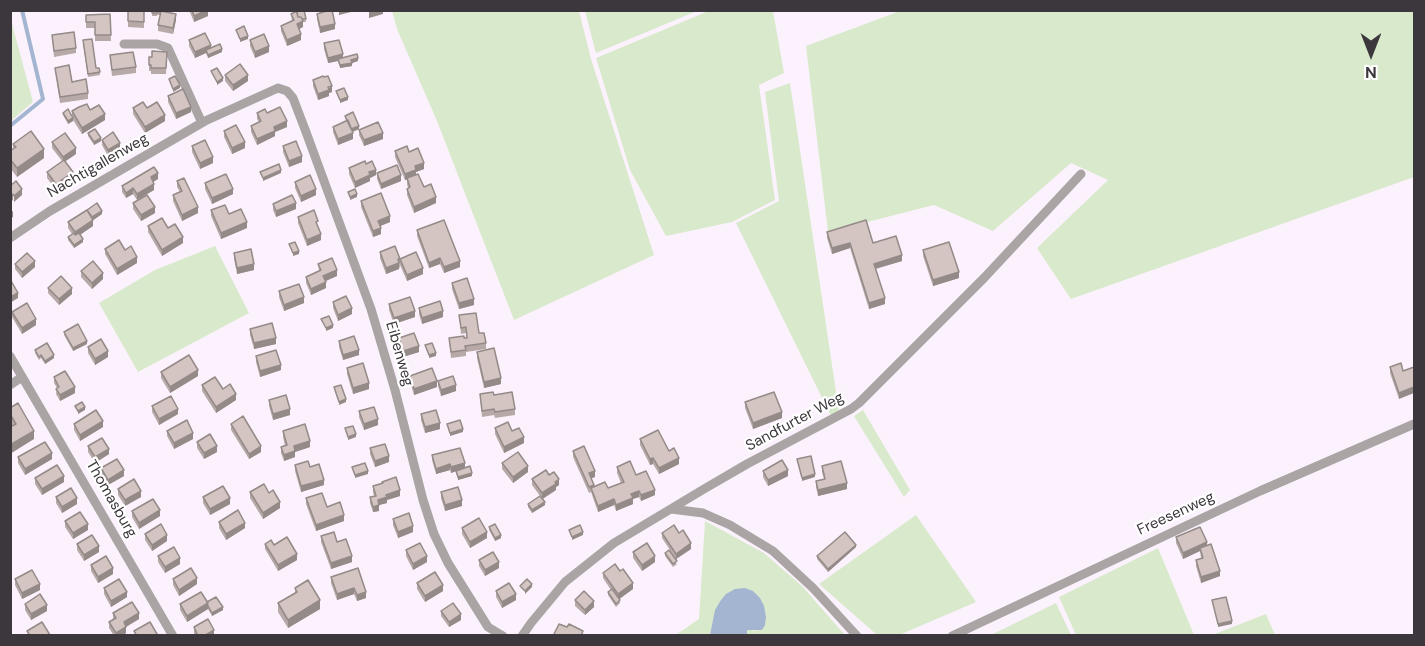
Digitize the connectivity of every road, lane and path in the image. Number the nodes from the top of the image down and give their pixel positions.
1 (124, 44) dead end
2 (265, 93) joint
3 (202, 123) junction
4 (1080, 174) dead end
5 (10, 238) edge
6 (10, 356) edge
7 (22, 377) junction
8 (10, 385) edge
9 (1414, 424) edge
10 (671, 509) junction
11 (173, 636) edge
12 (503, 636) edge
13 (522, 636) edge
14 (857, 636) edge
15 (952, 636) edge

1 - 3 street
2 - 3 street, Nachtigallenweg
2 - 12 street, Eibenweg
3 - 5 street, Nachtigallenweg
4 - 10 street, Sandfurter Weg
6 - 7 street
7 - 8 street
7 - 11 street, Thomasburg
9 - 15 street, Freesenweg
10 - 13 street, Sandfurter Weg
10 - 14 street

